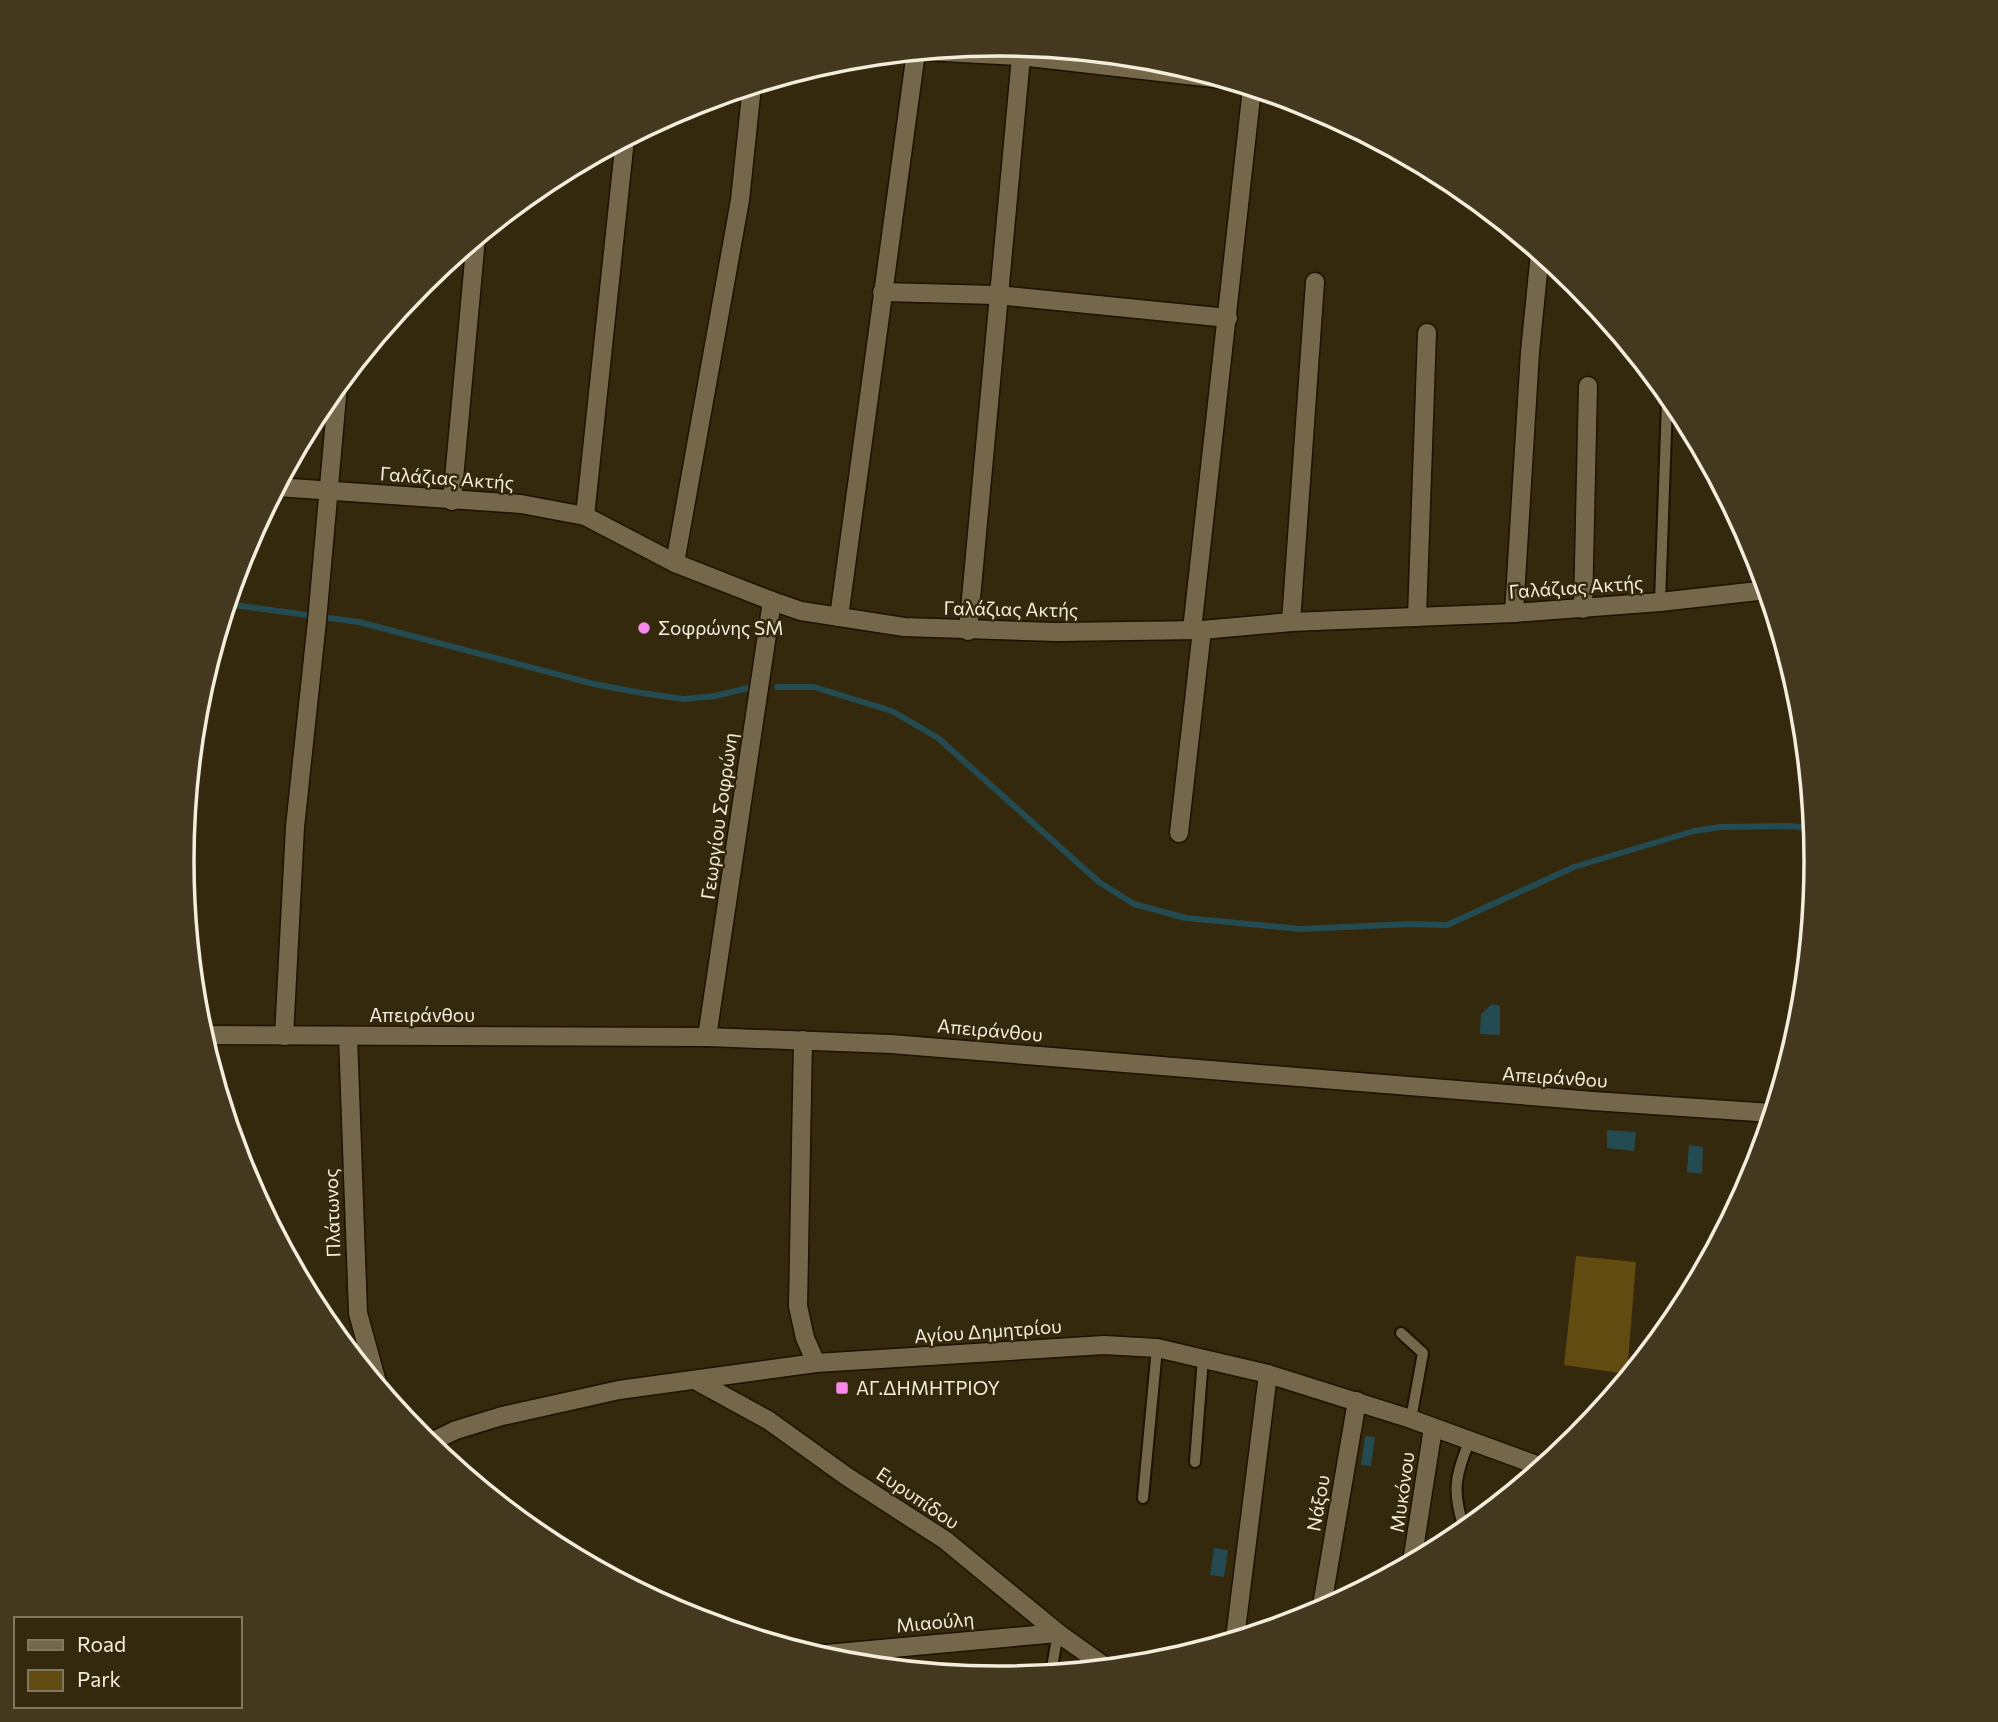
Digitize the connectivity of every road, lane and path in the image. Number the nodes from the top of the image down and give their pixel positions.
1 (1020, 57) edge
2 (915, 61) edge
3 (751, 96) edge
4 (1251, 97) edge
5 (624, 149) edge
6 (475, 250) edge
7 (1539, 264) edge
8 (1315, 282) dead end
9 (883, 292) junction
10 (997, 295) junction
11 (1228, 317) junction
12 (1427, 332) dead end
13 (1588, 386) dead end
14 (336, 405) edge
15 (1667, 412) edge
16 (286, 488) edge
17 (329, 490) junction
18 (453, 501) junction
19 (586, 516) junction
20 (675, 563) junction
21 (1757, 591) edge
22 (772, 601) junction
23 (1660, 602) junction
24 (1583, 608) junction
25 (1514, 614) junction
26 (839, 617) junction
27 (1417, 617) junction
28 (1291, 622) junction
29 (1197, 630) junction
30 (968, 631) junction
31 (1179, 833) dead end
32 (213, 1035) edge
33 (284, 1035) junction
34 (348, 1036) junction
35 (707, 1037) junction
36 (803, 1040) junction
37 (1763, 1113) edge
38 (1401, 1333) dead end
39 (1157, 1348) junction
40 (1203, 1358) junction
41 (816, 1363) junction
42 (373, 1366) edge
43 (1268, 1374) junction
44 (695, 1380) junction
45 (1357, 1401) junction
46 (1411, 1419) junction
47 (1433, 1428) junction
48 (439, 1438) edge
49 (1470, 1439) junction
50 (1195, 1462) dead end
51 (1533, 1463) edge
52 (1143, 1498) dead end
53 (1461, 1519) edge
54 (1414, 1550) edge
55 (1323, 1598) edge
56 (1236, 1630) edge
57 (1058, 1633) junction
58 (877, 1656) edge
59 (1096, 1660) edge
60 (1053, 1664) edge

1 - 10 street
2 - 9 street
3 - 20 street
4 - 11 street
5 - 19 street
6 - 18 street
7 - 25 street
8 - 28 street
9 - 10 street
9 - 26 street
10 - 11 street
10 - 30 street
11 - 29 street
12 - 27 street
13 - 24 street
14 - 17 street
15 - 23 lane
16 - 17 street, Γαλάζιας Ακτής
17 - 18 street, Γαλάζιας Ακτής
17 - 33 street
18 - 19 street, Γαλάζιας Ακτής
19 - 20 street, Γαλάζιας Ακτής
20 - 22 street, Γαλάζιας Ακτής
21 - 23 street, Γαλάζιας Ακτής
22 - 26 street, Γαλάζιας Ακτής
22 - 35 street, Γεωργίου Σοφρώνη
23 - 24 street, Γαλάζιας Ακτής
24 - 25 street, Γαλάζιας Ακτής
25 - 27 street, Γαλάζιας Ακτής
26 - 30 street, Γαλάζιας Ακτής
27 - 28 street, Γαλάζιας Ακτής
28 - 29 street, Γαλάζιας Ακτής
29 - 30 street, Γαλάζιας Ακτής
29 - 31 street
32 - 33 street, Απειράνθου
33 - 34 street, Απειράνθου
34 - 35 street, Απειράνθου
34 - 42 street, Πλάτωνος
35 - 36 street, Απειράνθου
36 - 37 street, Απειράνθου
36 - 41 street
38 - 46 lane
39 - 40 street, Αγίου Δημητρίου
39 - 41 street, Αγίου Δημητρίου
39 - 52 lane
40 - 43 street, Αγίου Δημητρίου
40 - 50 lane
41 - 44 street, Αγίου Δημητρίου
43 - 45 street, Αγίου Δημητρίου
43 - 56 street
44 - 48 street, Αγίου Δημητρίου
44 - 57 street, Ευρυπίδου
45 - 46 street, Αγίου Δημητρίου
45 - 55 street, Νάξου
46 - 47 street, Αγίου Δημητρίου
47 - 49 street, Αγίου Δημητρίου
47 - 54 street, Μυκόνου
49 - 51 street, Αγίου Δημητρίου
49 - 53 lane
57 - 58 street, Μιαούλη
57 - 59 street, Ευρυπίδου
57 - 60 lane

